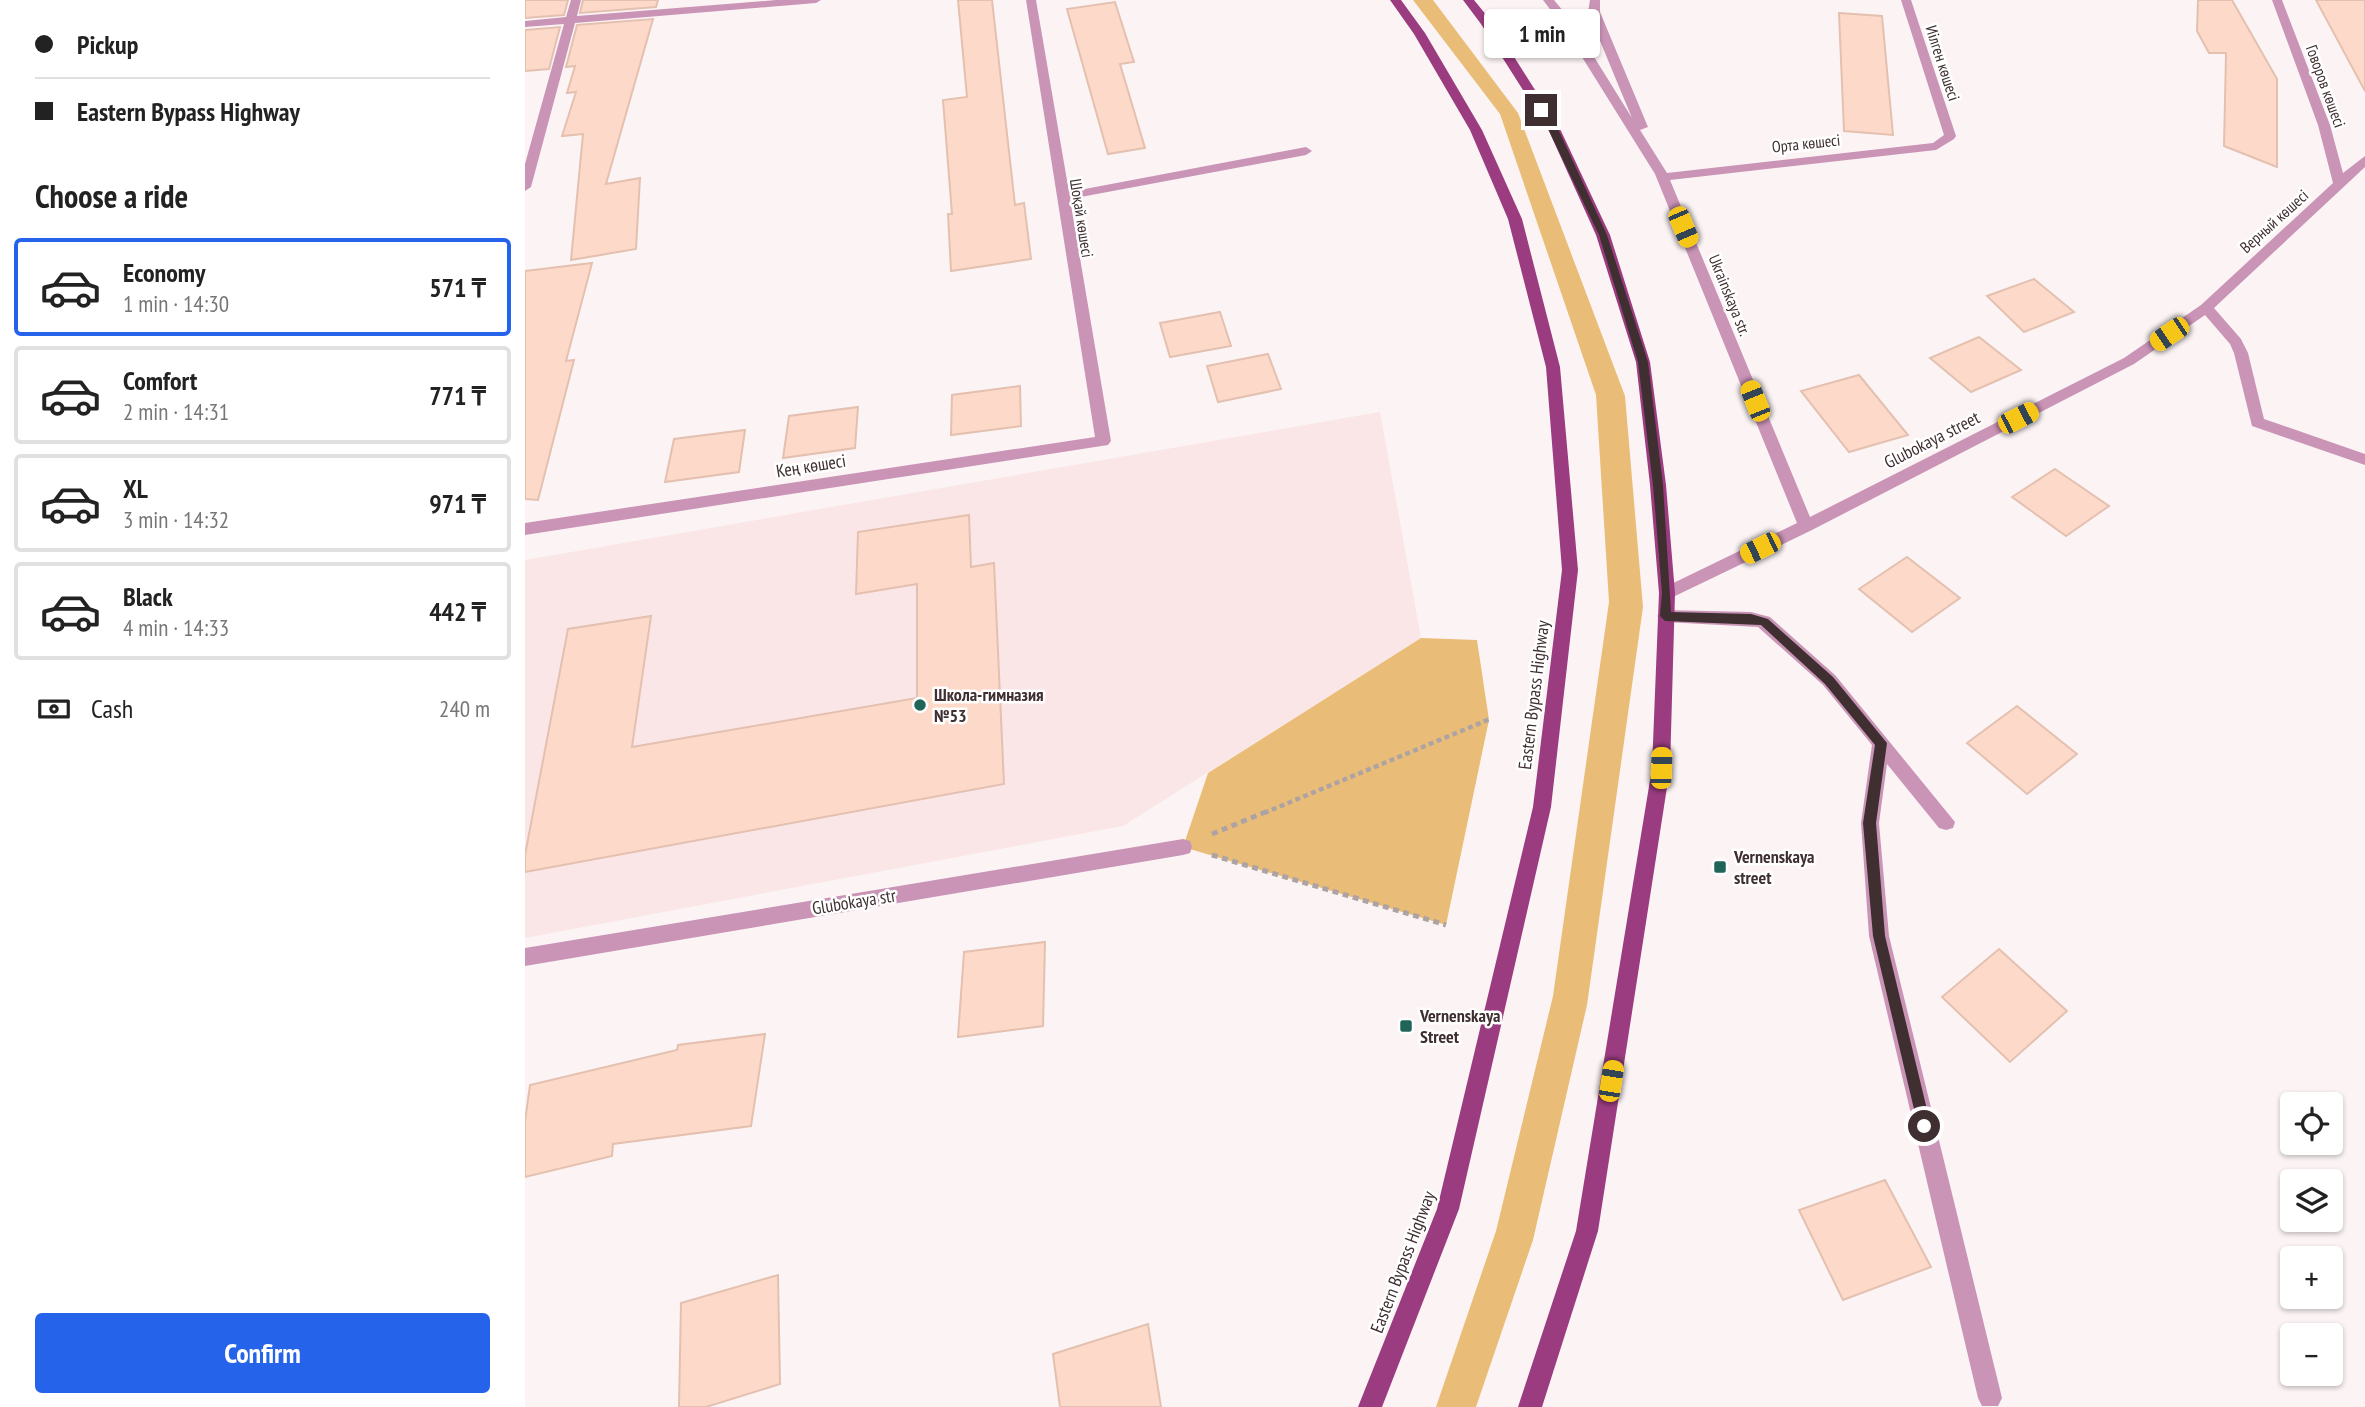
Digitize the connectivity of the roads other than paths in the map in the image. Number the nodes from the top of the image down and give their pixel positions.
1 (576, 0) edge
2 (816, 0) edge
3 (1031, 0) edge
4 (1395, 0) edge
5 (1468, 0) edge
6 (1548, 0) edge
7 (1595, 0) edge
8 (1906, 0) edge
9 (2277, 0) edge
10 (571, 18) junction
11 (525, 24) edge
12 (1950, 136) joint
13 (1306, 151) dead end
14 (2365, 160) edge
15 (1663, 177) junction
16 (2340, 185) junction
17 (525, 187) edge
18 (1061, 197) junction
19 (2206, 308) junction
20 (1103, 441) joint
21 (2365, 460) edge
22 (1806, 526) junction
23 (525, 529) edge
24 (1667, 593) junction
25 (1665, 616) junction
26 (1881, 743) junction
27 (1946, 822) dead end
28 (1183, 847) road end
29 (525, 957) edge
30 (1990, 1398) dead end
31 (1370, 1407) edge
32 (1529, 1407) edge

1 - 10 street
2 - 10 street
3 - 18 street, Шоқай көшесі
4 - 31 main road, Eastern Bypass Highway
5 - 24 main road
6 - 15 street
7 - 15 street, Ukrainskaya str.
8 - 12 street, Иілген көшесі
9 - 16 street, Говоров көшесі
10 - 11 street
10 - 17 street
12 - 15 street, Орта көшесі
13 - 18 street
14 - 16 street, Верный көшесі
15 - 22 street, Ukrainskaya str.
16 - 19 street, Верный көшесі
18 - 20 street, Шоқай көшесі
19 - 21 street
19 - 22 street, Glubokaya street
20 - 23 street, Кең көшесі
22 - 24 street, Glubokaya street
24 - 25 main road
25 - 26 street
25 - 32 main road
26 - 27 street
26 - 30 street
28 - 29 street, Glubokaya str

